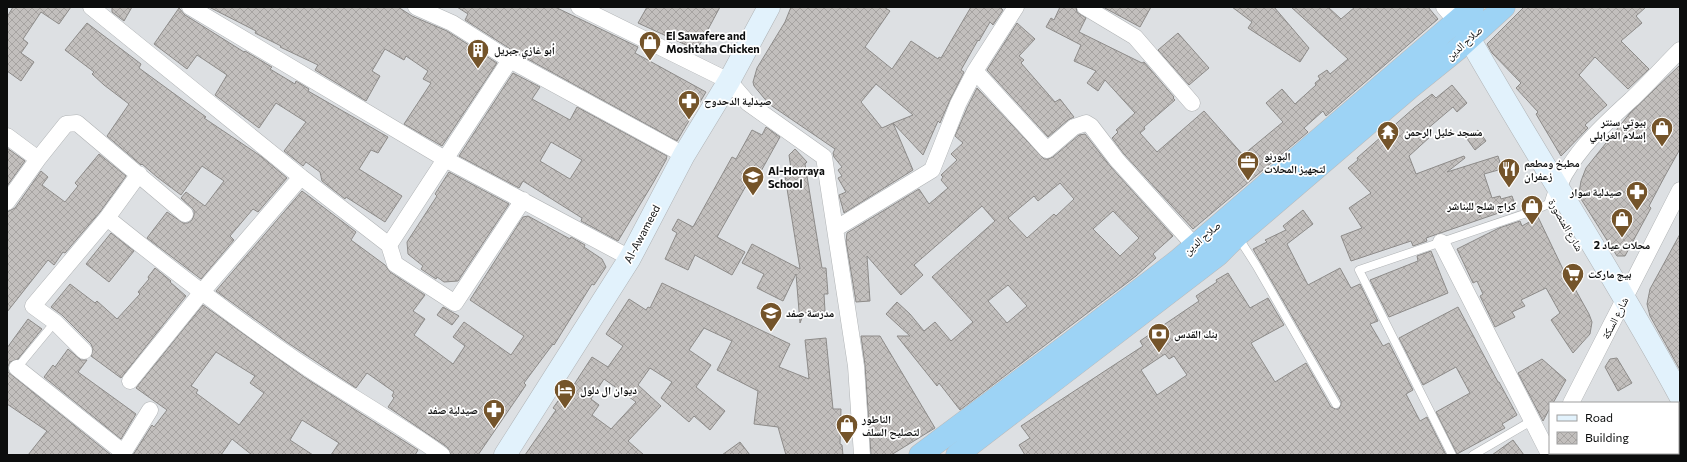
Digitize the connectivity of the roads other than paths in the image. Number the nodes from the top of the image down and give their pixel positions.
1 (91, 7) edge
2 (190, 7) edge
3 (416, 7) edge
4 (579, 7) edge
5 (769, 7) edge
6 (1016, 7) edge
7 (1085, 7) edge
8 (1473, 7) edge
9 (1504, 7) edge
10 (1450, 14) edge
11 (1464, 44) junction
12 (1680, 50) edge
13 (510, 60) junction
14 (975, 71) junction
15 (729, 81) junction
16 (1192, 103) dead end
17 (7, 136) edge
18 (684, 155) junction
19 (38, 159) junction
20 (445, 159) junction
21 (139, 174) junction
22 (301, 177) junction
23 (1680, 190) edge
24 (1555, 194) junction
25 (523, 200) junction
26 (7, 202) edge
27 (185, 214) dead end
28 (107, 218) junction
29 (835, 229) junction
30 (1237, 236) junction
31 (1441, 242) junction
32 (389, 245) junction
33 (1194, 245) junction
34 (630, 258) junction
35 (201, 293) junction
36 (1622, 306) junction
37 (55, 322) junction
38 (84, 351) dead end
39 (18, 368) joint
40 (130, 381) dead end
41 (1675, 396) edge
42 (1572, 402) edge
43 (1336, 404) dead end
44 (150, 410) dead end
45 (1533, 420) junction
46 (1547, 450) edge
47 (123, 454) edge
48 (442, 455) edge
49 (505, 455) edge
50 (862, 455) edge
51 (920, 455) edge
52 (957, 455) edge
53 (1452, 455) edge
54 (1473, 455) edge

1 - 22 street
2 - 20 street
3 - 13 street
4 - 15 street
5 - 15 main road, Al-Awameed
6 - 14 street
7 - 16 street
8 - 10 highway, صلاح الدين
9 - 11 highway, صلاح الدين
10 - 33 highway, صلاح الدين
11 - 24 main road, شارع المنصورة
11 - 30 highway, صلاح الدين
12 - 24 street
13 - 18 street
13 - 20 street
14 - 29 street
14 - 33 street
15 - 18 main road, Al-Awameed
15 - 29 street
17 - 19 street
18 - 34 main road, Al-Awameed
19 - 21 street
19 - 26 street
20 - 25 street
20 - 32 street
21 - 27 street
21 - 28 street
22 - 32 street
22 - 35 street
23 - 36 street, شارع السكة
24 - 31 lane
24 - 36 main road, شارع المنصورة
25 - 32 street
25 - 34 street
28 - 35 street
28 - 37 street
29 - 50 street
30 - 43 lane
30 - 52 highway, صلاح الدين
31 - 45 street
31 - 53 lane
33 - 51 highway, صلاح الدين
34 - 49 main road, Al-Awameed
35 - 40 street
35 - 48 street
36 - 41 main road, شارع المنصورة
36 - 42 street, شارع السكة
37 - 38 street
37 - 39 lane
39 - 47 street
44 - 47 street
45 - 46 street
45 - 54 lane

